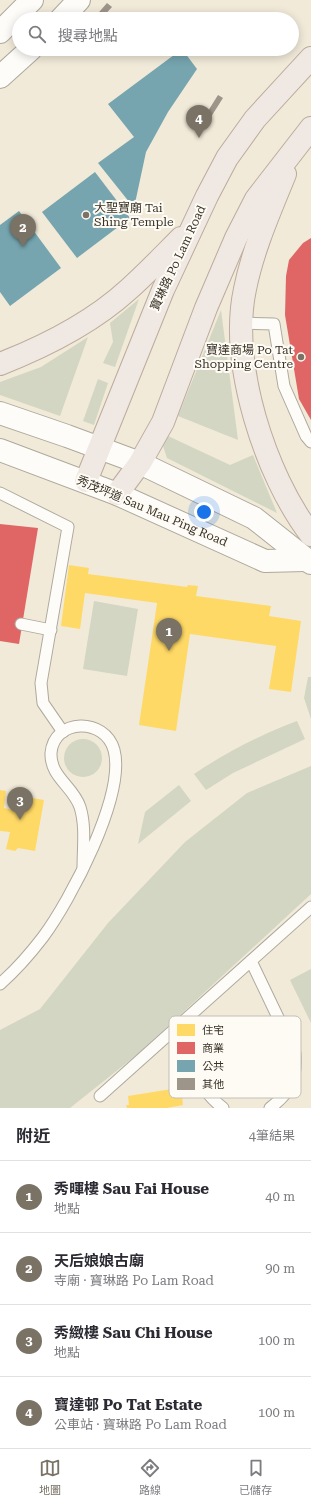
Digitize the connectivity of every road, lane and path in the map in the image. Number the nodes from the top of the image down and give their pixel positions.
1 (32, 0) edge
2 (79, 0) edge
3 (20, 12) edge
4 (68, 12) edge
5 (12, 20) edge
6 (0, 32) edge
7 (24, 56) edge
8 (311, 58) edge
9 (0, 77) edge
10 (311, 128) edge
11 (295, 149) junction
12 (190, 229) junction
13 (240, 323) junction
14 (0, 364) edge
15 (0, 413) edge
16 (311, 442) edge
17 (99, 447) junction
18 (0, 450) edge
19 (140, 463) junction
20 (86, 481) junction
21 (0, 493) edge
22 (117, 494) junction
23 (311, 534) edge
24 (308, 561) edge
25 (21, 624) dead end
26 (50, 630) junction
27 (62, 732) junction
28 (83, 868) junction
29 (311, 907) edge
30 (251, 961) junction
31 (0, 984) edge
32 (190, 1016) edge
33 (278, 1016) edge
34 (169, 1035) edge
35 (100, 1096) dead end
36 (210, 1098) edge
37 (283, 1098) edge
38 (223, 1108) edge
39 (270, 1108) edge

1 - 3 main road
2 - 4 main road
5 - 6 main road
7 - 9 main road
8 - 12 main road, 寶琳路 Po Lam Road
10 - 11 main road
11 - 13 main road
11 - 19 main road
12 - 14 main road
12 - 17 main road, 寶琳路 Po Lam Road
13 - 16 lane
13 - 23 main road
15 - 17 main road, 秀茂坪道 Sau Mau Ping Road
17 - 19 main road, 秀茂坪道 Sau Mau Ping Road
17 - 20 main road, 寶琳路 Po Lam Road
18 - 20 main road, 秀茂坪道 Sau Mau Ping Road
19 - 22 main road
19 - 24 main road, 秀茂坪道 Sau Mau Ping Road
20 - 22 main road, 秀茂坪道 Sau Mau Ping Road
21 - 26 lane
22 - 24 main road, 秀茂坪道 Sau Mau Ping Road
25 - 26 lane
26 - 27 lane
27 - 28 lane
27 - 28 lane
28 - 31 lane
29 - 30 lane
30 - 32 lane
30 - 33 lane
34 - 35 lane
36 - 38 lane
37 - 39 lane

